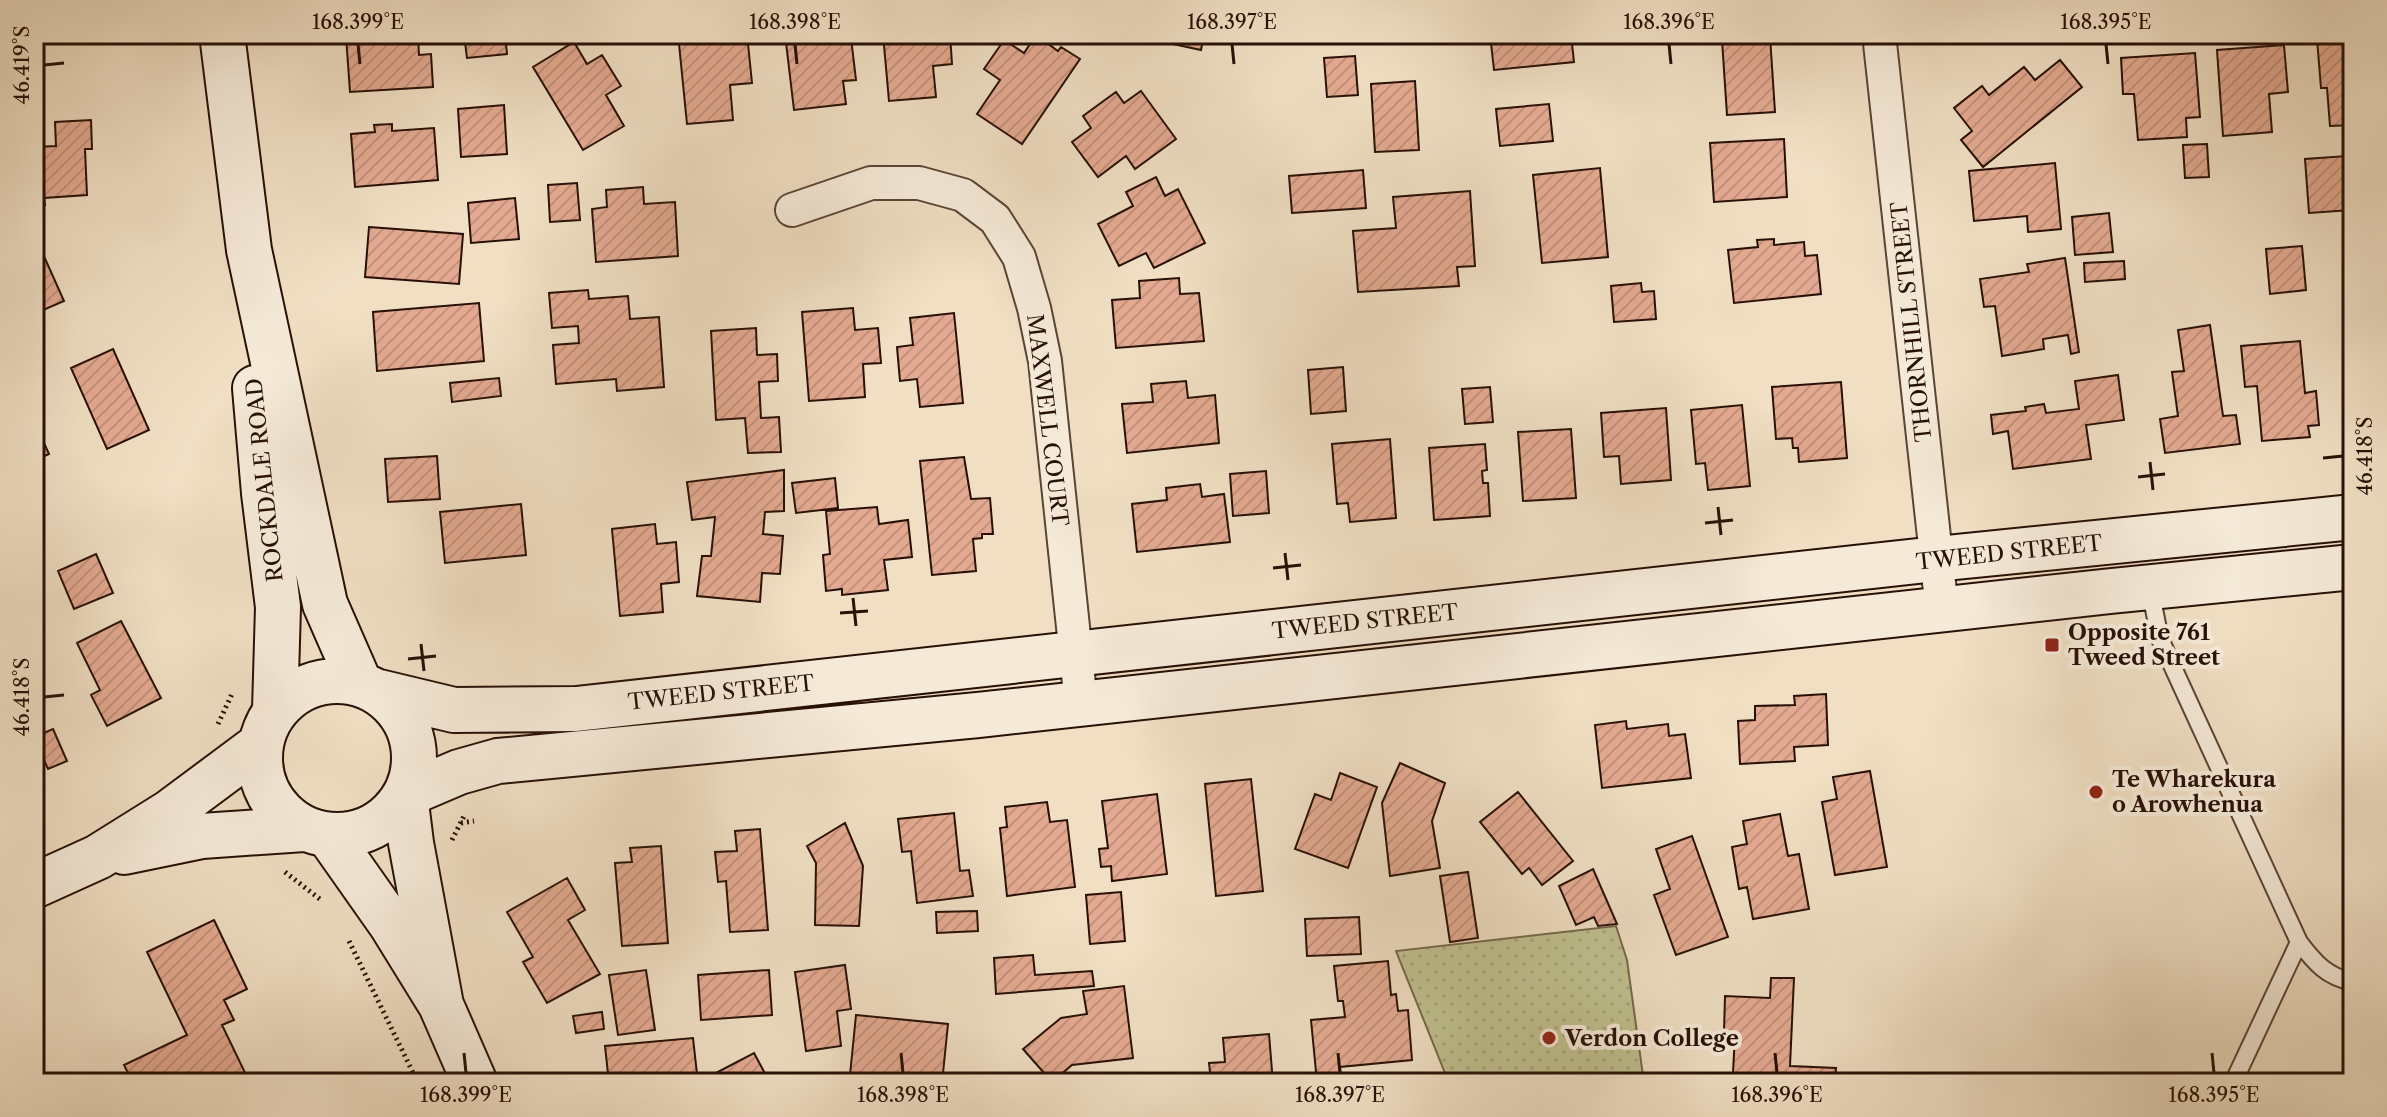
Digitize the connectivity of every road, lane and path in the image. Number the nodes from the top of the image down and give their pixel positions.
1 (222, 34) edge
2 (1879, 34) edge
3 (792, 210) dead end
4 (249, 250) junction
5 (2353, 517) edge
6 (1936, 559) junction
7 (2353, 567) edge
8 (2150, 587) junction
9 (1942, 610) junction
10 (1075, 653) junction
11 (235, 686) dead end
12 (369, 688) junction
13 (1081, 703) junction
14 (216, 728) dead end
15 (267, 728) junction
16 (405, 795) junction
17 (466, 813) dead end
18 (474, 821) dead end
19 (460, 823) junction
20 (317, 833) junction
21 (448, 854) dead end
22 (98, 857) junction
23 (281, 869) dead end
24 (34, 886) edge
25 (323, 903) dead end
26 (346, 935) dead end
27 (2299, 942) junction
28 (2353, 982) edge
29 (441, 1005) junction
30 (418, 1083) edge
31 (475, 1083) edge
32 (2233, 1083) edge

1 - 4 main road, ROCKDALE ROAD
2 - 6 street, THORNHILL STREET
3 - 10 street, MAXWELL COURT
4 - 12 main road, ROCKDALE ROAD
4 - 15 main road, ROCKDALE ROAD
5 - 6 main road, TWEED STREET
6 - 9 street, THORNHILL STREET
6 - 10 main road, TWEED STREET
7 - 8 main road, TWEED STREET
8 - 9 main road, TWEED STREET
8 - 27 lane
9 - 13 main road, TWEED STREET
10 - 12 main road, TWEED STREET
10 - 13 street, MAXWELL COURT
11 - 14 path
12 - 15 main road
12 - 16 main road
13 - 16 main road, TWEED STREET
15 - 20 main road
15 - 22 main road
16 - 20 main road
16 - 29 main road
17 - 19 path
18 - 19 path
19 - 21 path
20 - 22 main road
20 - 29 main road
22 - 24 main road
23 - 25 path
26 - 30 path
27 - 28 lane
27 - 32 lane
29 - 31 main road

